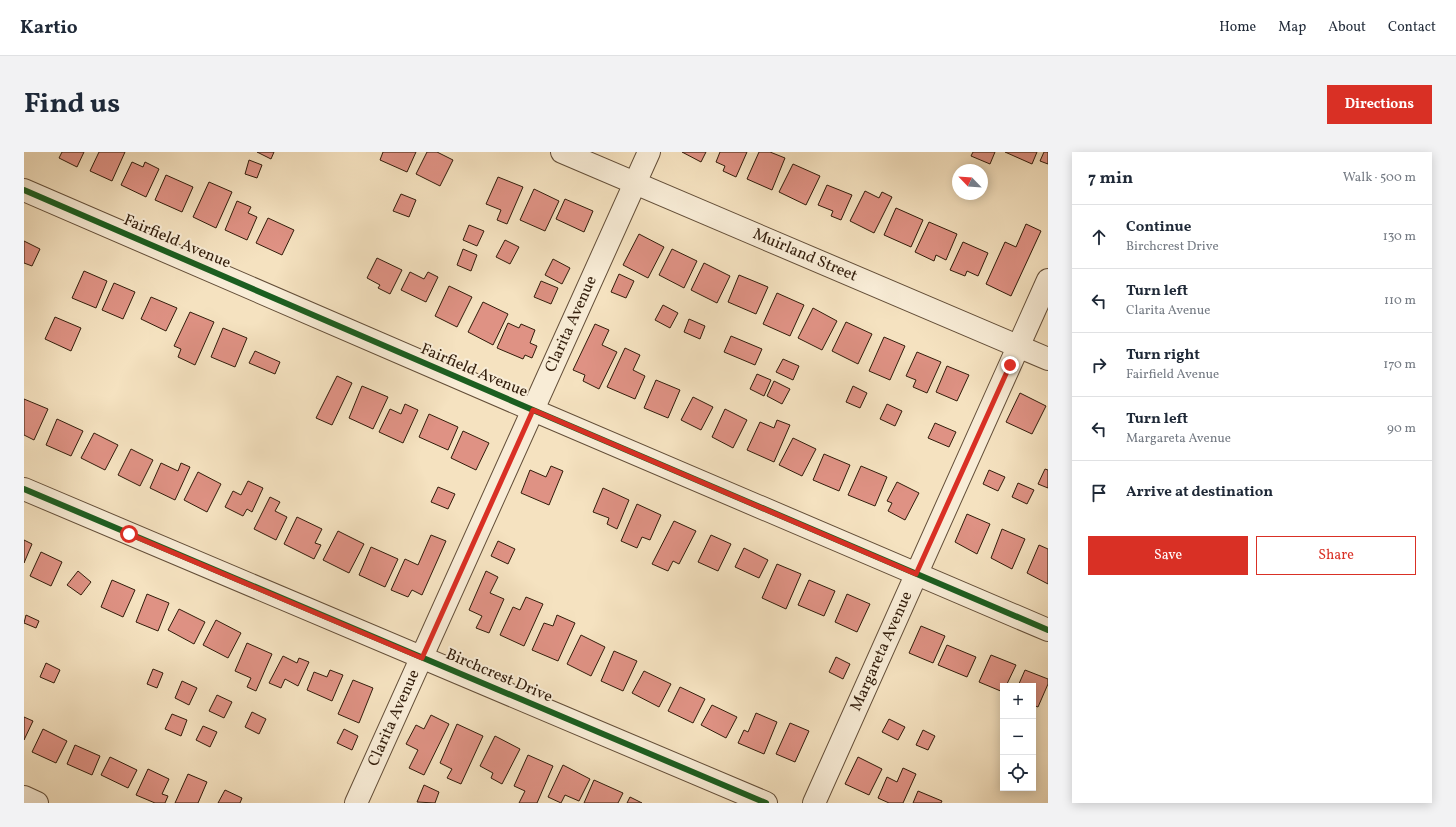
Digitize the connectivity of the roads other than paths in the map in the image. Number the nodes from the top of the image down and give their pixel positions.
1 (562, 152) edge
2 (649, 152) edge
3 (635, 183) junction
4 (24, 190) edge
5 (1048, 280) edge
6 (1018, 347) junction
7 (1048, 359) edge
8 (533, 410) junction
9 (24, 489) edge
10 (916, 574) junction
11 (1048, 630) edge
12 (422, 658) junction
13 (24, 797) edge
14 (37, 803) edge
15 (356, 803) edge
16 (766, 803) edge
17 (814, 803) edge

1 - 3 street, Muirland Street
2 - 3 street, Clarita Avenue
3 - 6 street, Muirland Street
3 - 8 street, Clarita Avenue
4 - 8 street, Fairfield Avenue
5 - 6 street, Margareta Avenue
6 - 7 street, Muirland Street
6 - 10 street, Margareta Avenue
8 - 10 street, Fairfield Avenue
8 - 12 street, Clarita Avenue
9 - 12 street, Birchcrest Drive
10 - 11 street, Fairfield Avenue
10 - 17 street, Margareta Avenue
12 - 15 street, Clarita Avenue
12 - 16 street, Birchcrest Drive
13 - 14 street

